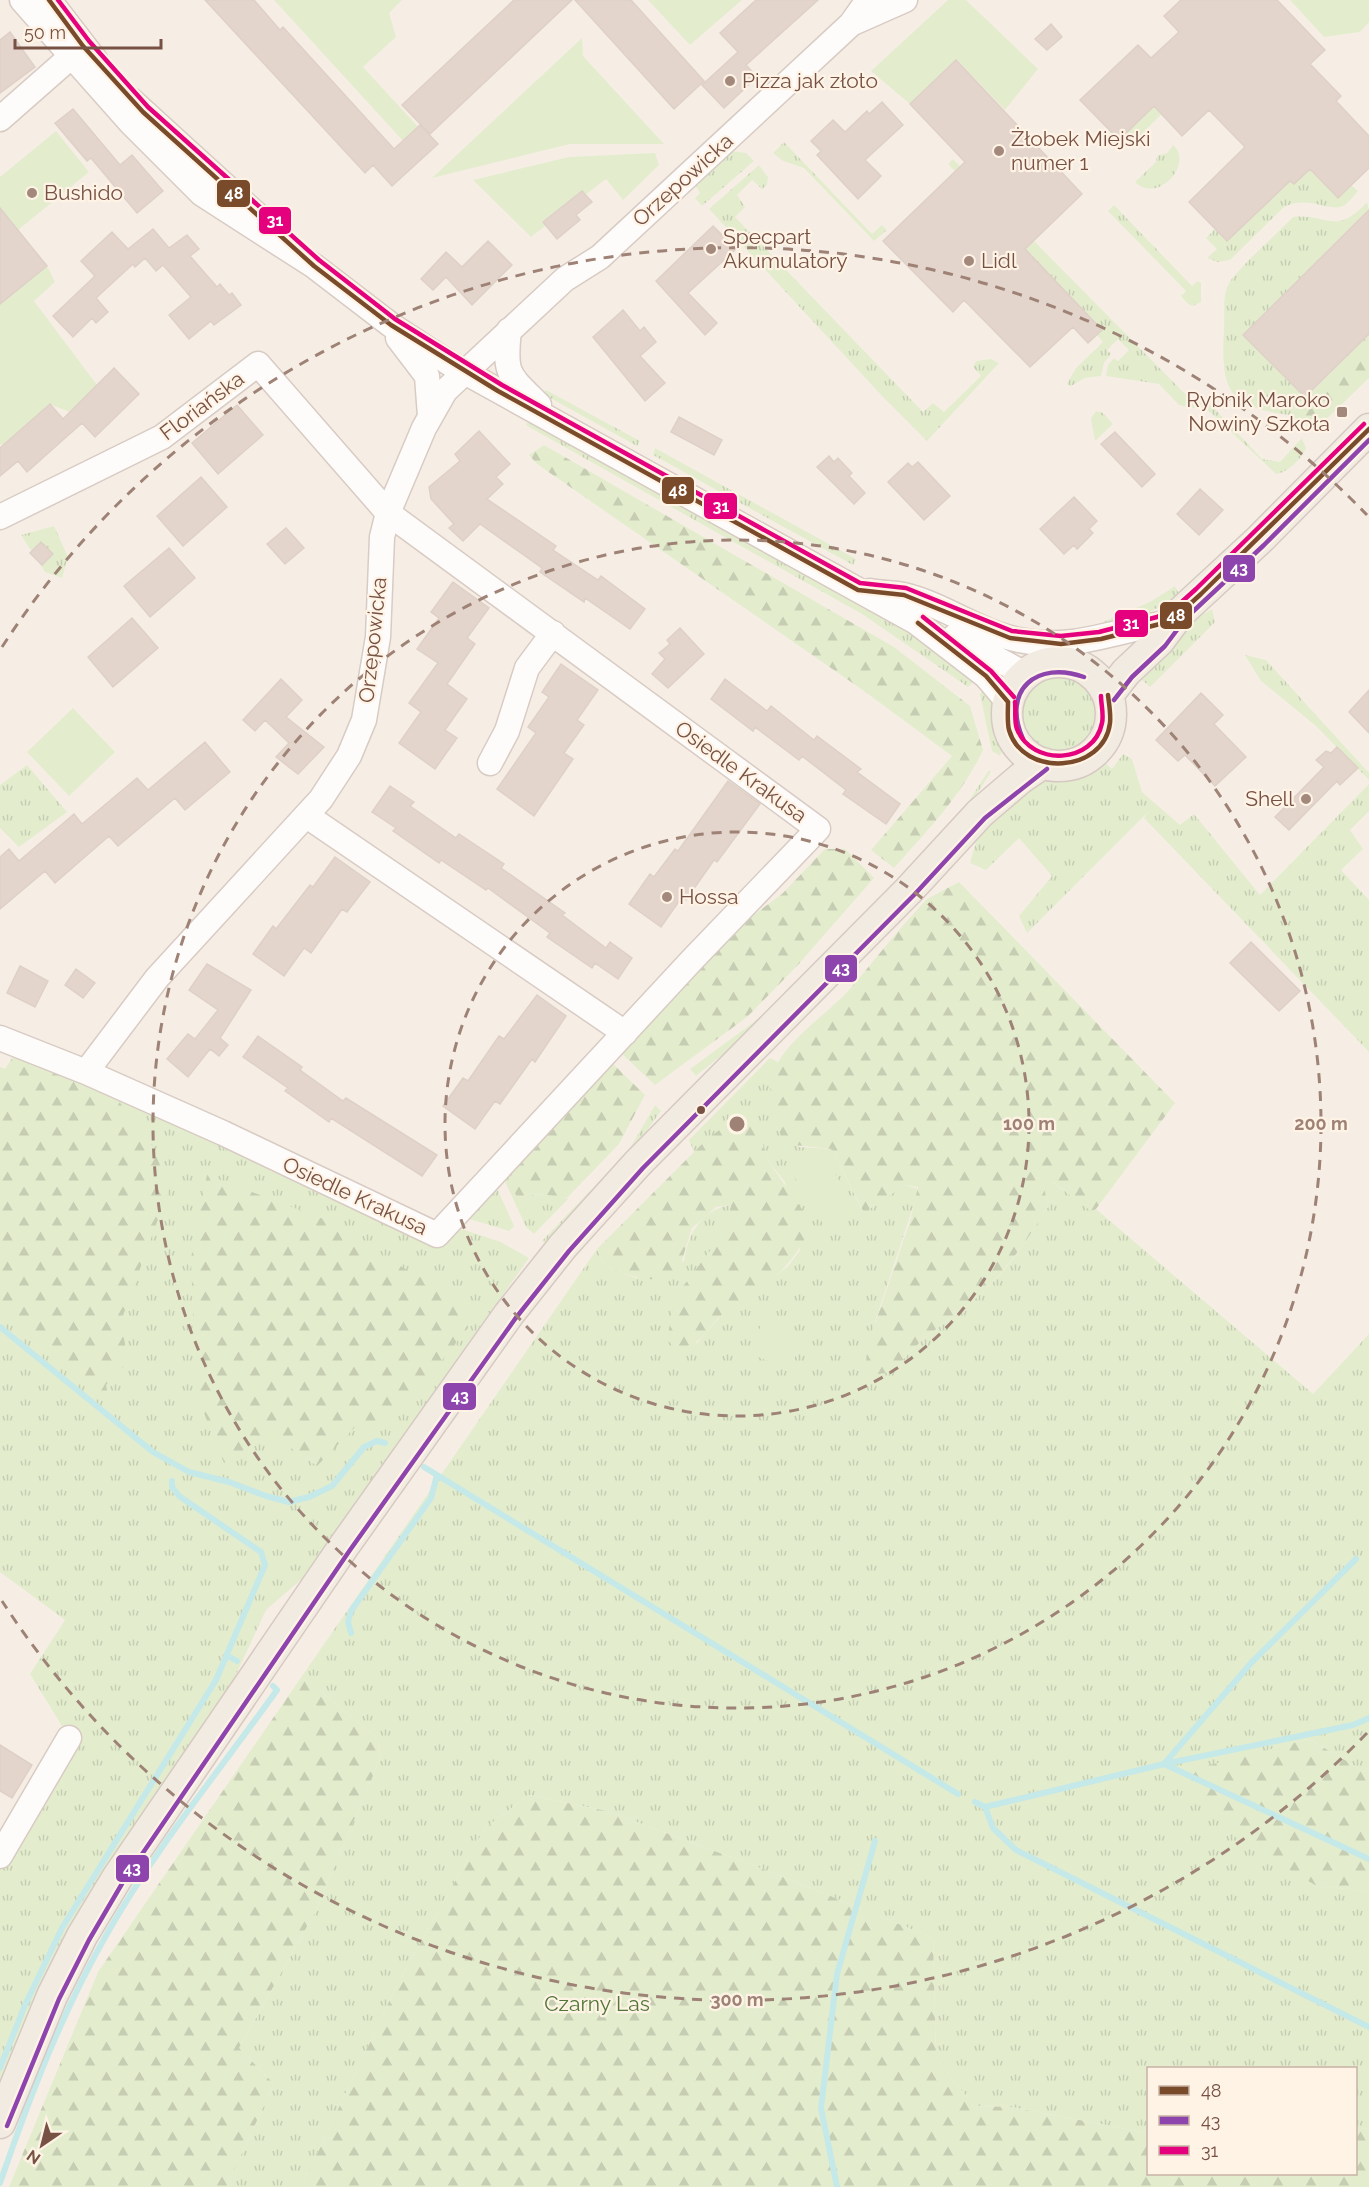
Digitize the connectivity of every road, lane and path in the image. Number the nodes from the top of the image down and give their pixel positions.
1 (22, 0) edge
2 (49, 0) edge
3 (868, 0) edge
4 (903, 0) edge
5 (851, 24) junction
6 (77, 51) junction
7 (0, 119) edge
8 (382, 318) junction
9 (509, 330) junction
10 (464, 372) junction
11 (430, 416) junction
12 (560, 425) junction
13 (1369, 429) edge
14 (388, 513) junction
15 (0, 517) edge
16 (858, 590) junction
17 (1170, 619) junction
18 (916, 621) junction
19 (553, 633) junction
20 (1087, 670) junction
21 (1025, 674) junction
22 (1108, 695) junction
23 (1008, 702) junction
24 (1016, 742) junction
25 (490, 763) dead end
26 (1043, 763) junction
27 (981, 813) junction
28 (306, 816) junction
29 (625, 1033) junction
30 (0, 1038) edge
31 (86, 1072) junction
32 (69, 1738) dead end
33 (0, 1856) edge
34 (0, 2123) edge

1 - 6 street
2 - 6 street
3 - 5 street, Orzepowicka
4 - 5 street, Orzepowicka
5 - 9 street, Orzepowicka
6 - 7 street
6 - 8 street
8 - 10 street
8 - 11 street, Orzepowicka
9 - 10 street, Orzepowicka
9 - 12 street
10 - 11 street, Orzepowicka
10 - 12 street
11 - 14 street, Orzepowicka
12 - 16 street
13 - 17 main road
14 - 15 street, Floriańska
14 - 19 street, Osiedle Krakusa
14 - 28 street, Orzepowicka
16 - 17 street
16 - 18 street
17 - 20 main road
17 - 22 main road
18 - 21 street
18 - 23 street
19 - 25 street
19 - 29 street, Osiedle Krakusa
20 - 21 main road
20 - 22 main road
21 - 23 main road
22 - 26 main road
23 - 24 main road
24 - 26 main road
24 - 27 main road
26 - 27 main road
27 - 34 main road
28 - 29 street
28 - 31 street, Orzepowicka
29 - 31 street, Osiedle Krakusa
30 - 31 street
32 - 33 street

